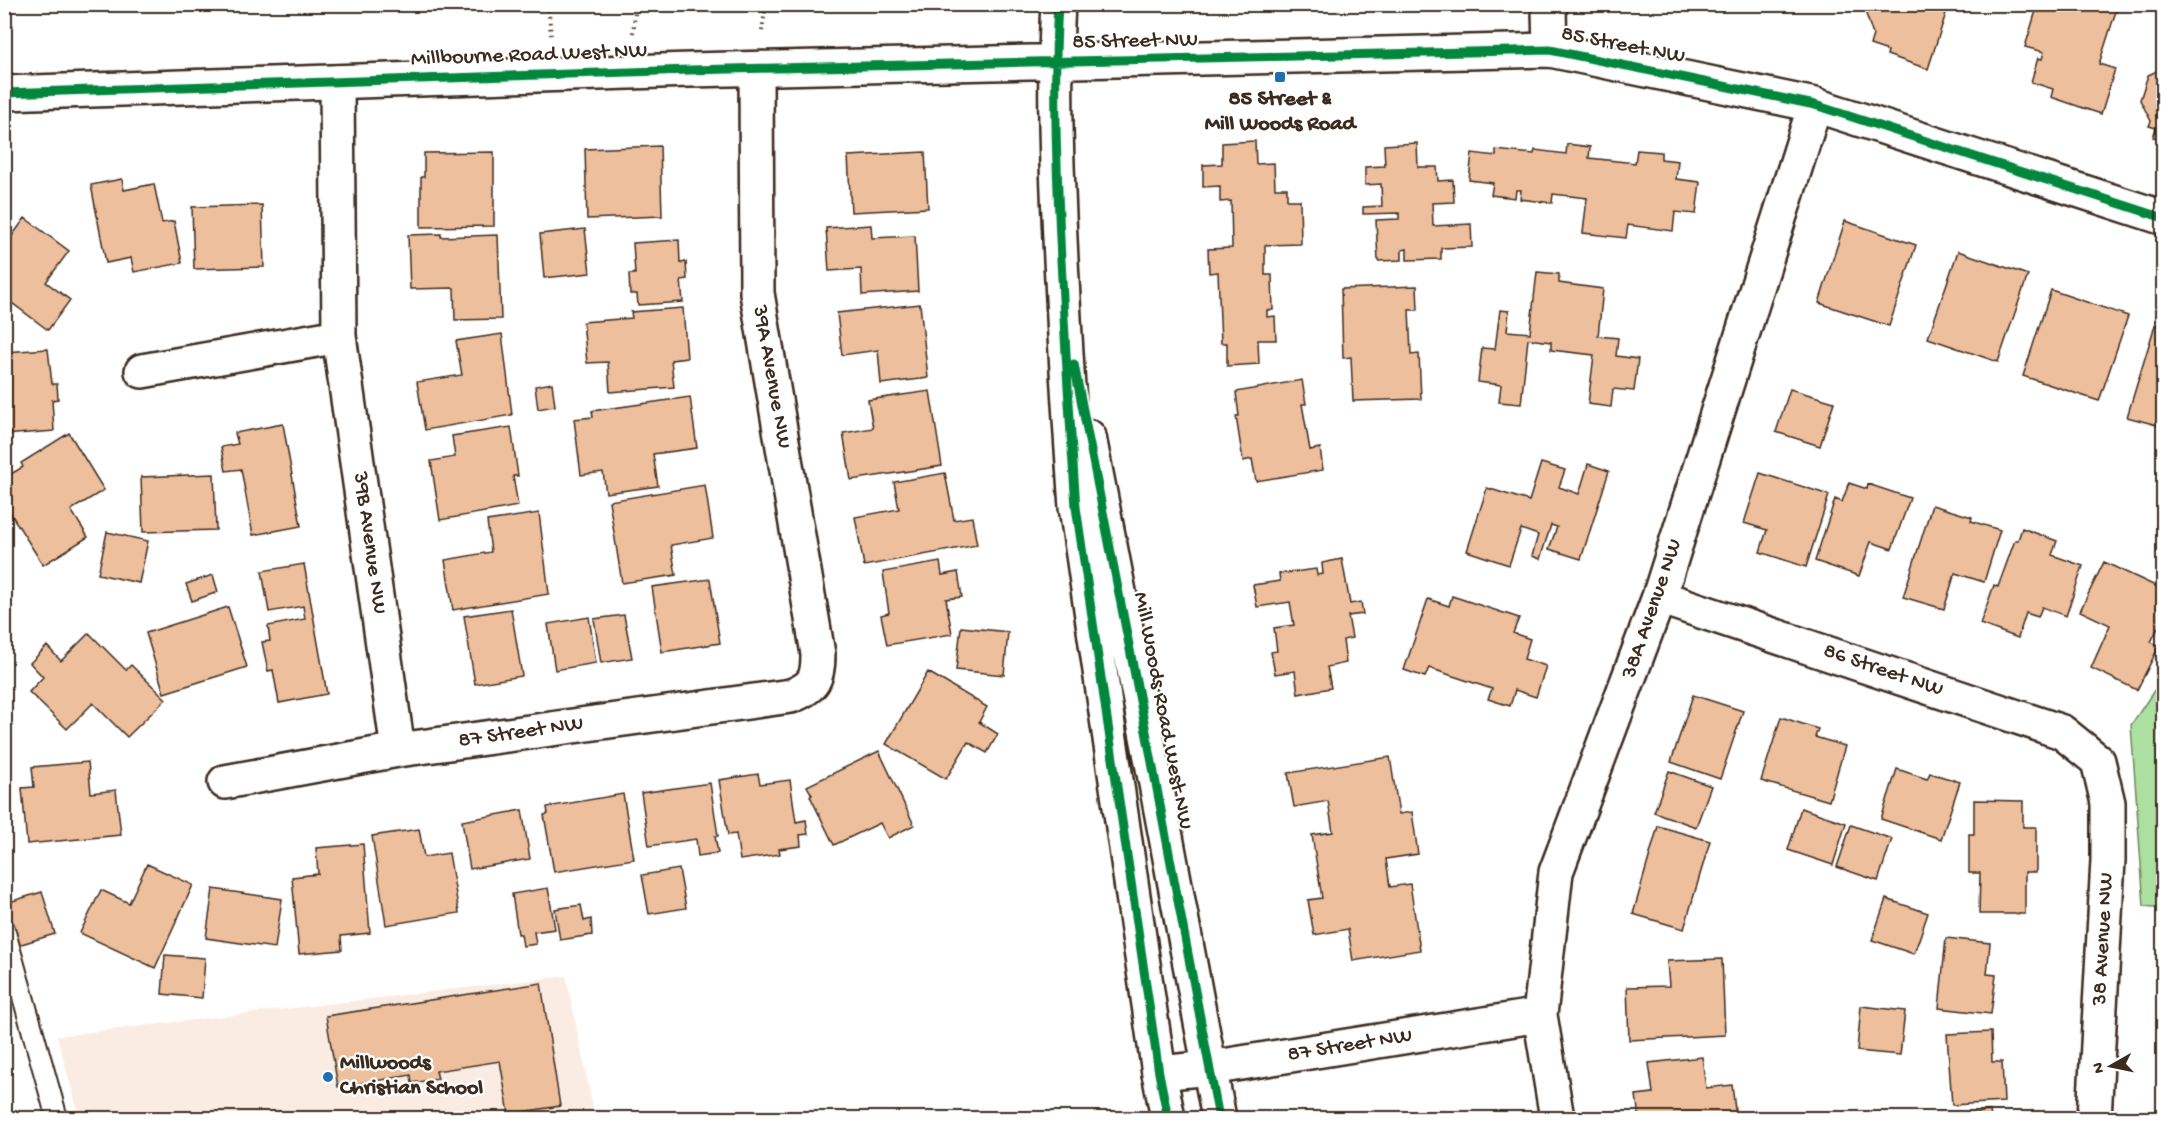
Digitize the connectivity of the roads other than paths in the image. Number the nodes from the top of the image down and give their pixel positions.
1 (1058, 4) edge
2 (1551, 4) edge
3 (1550, 50) junction
4 (1055, 63) junction
5 (756, 70) junction
6 (337, 82) junction
7 (4, 93) edge
8 (1815, 105) junction
9 (2163, 218) edge
10 (1064, 310) junction
11 (339, 336) junction
12 (142, 371) dead end
13 (1659, 597) junction
14 (814, 681) joint
15 (398, 750) junction
16 (2098, 760) joint
17 (225, 782) dead end
18 (4, 929) edge
19 (1540, 1015) junction
20 (1210, 1068) junction
21 (1159, 1073) junction
22 (57, 1119) edge
23 (1168, 1119) edge
24 (1219, 1119) edge
25 (1557, 1119) edge
26 (2094, 1119) edge

1 - 4 street, Mill Woods Road West NW
2 - 3 street, 85 Street NW
3 - 4 street, 85 Street NW
3 - 8 street, 85 Street NW
4 - 5 street, Millbourne Road West NW
4 - 10 street, Mill Woods Road West NW
5 - 6 street, Millbourne Road West NW
5 - 14 street, 39A Avenue NW
6 - 7 street, Millbourne Road West NW
6 - 11 street, 39B Avenue NW
8 - 9 street, 85 Street NW
8 - 13 street, 38A Avenue NW
10 - 20 street, Mill Woods Road West NW
10 - 21 street, Mill Woods Road West NW
11 - 12 street
11 - 15 street, 39B Avenue NW
13 - 16 street, 86 Street NW
13 - 19 street, 38A Avenue NW
14 - 15 street, 87 Street NW
15 - 17 street, 87 Street NW
16 - 26 street, 38 Avenue NW
18 - 22 lane
19 - 20 street, 87 Street NW
19 - 25 street, 38A Avenue NW
20 - 21 street, 87 Street NW
20 - 24 street, Mill Woods Road West NW
21 - 23 street, Mill Woods Road West NW

